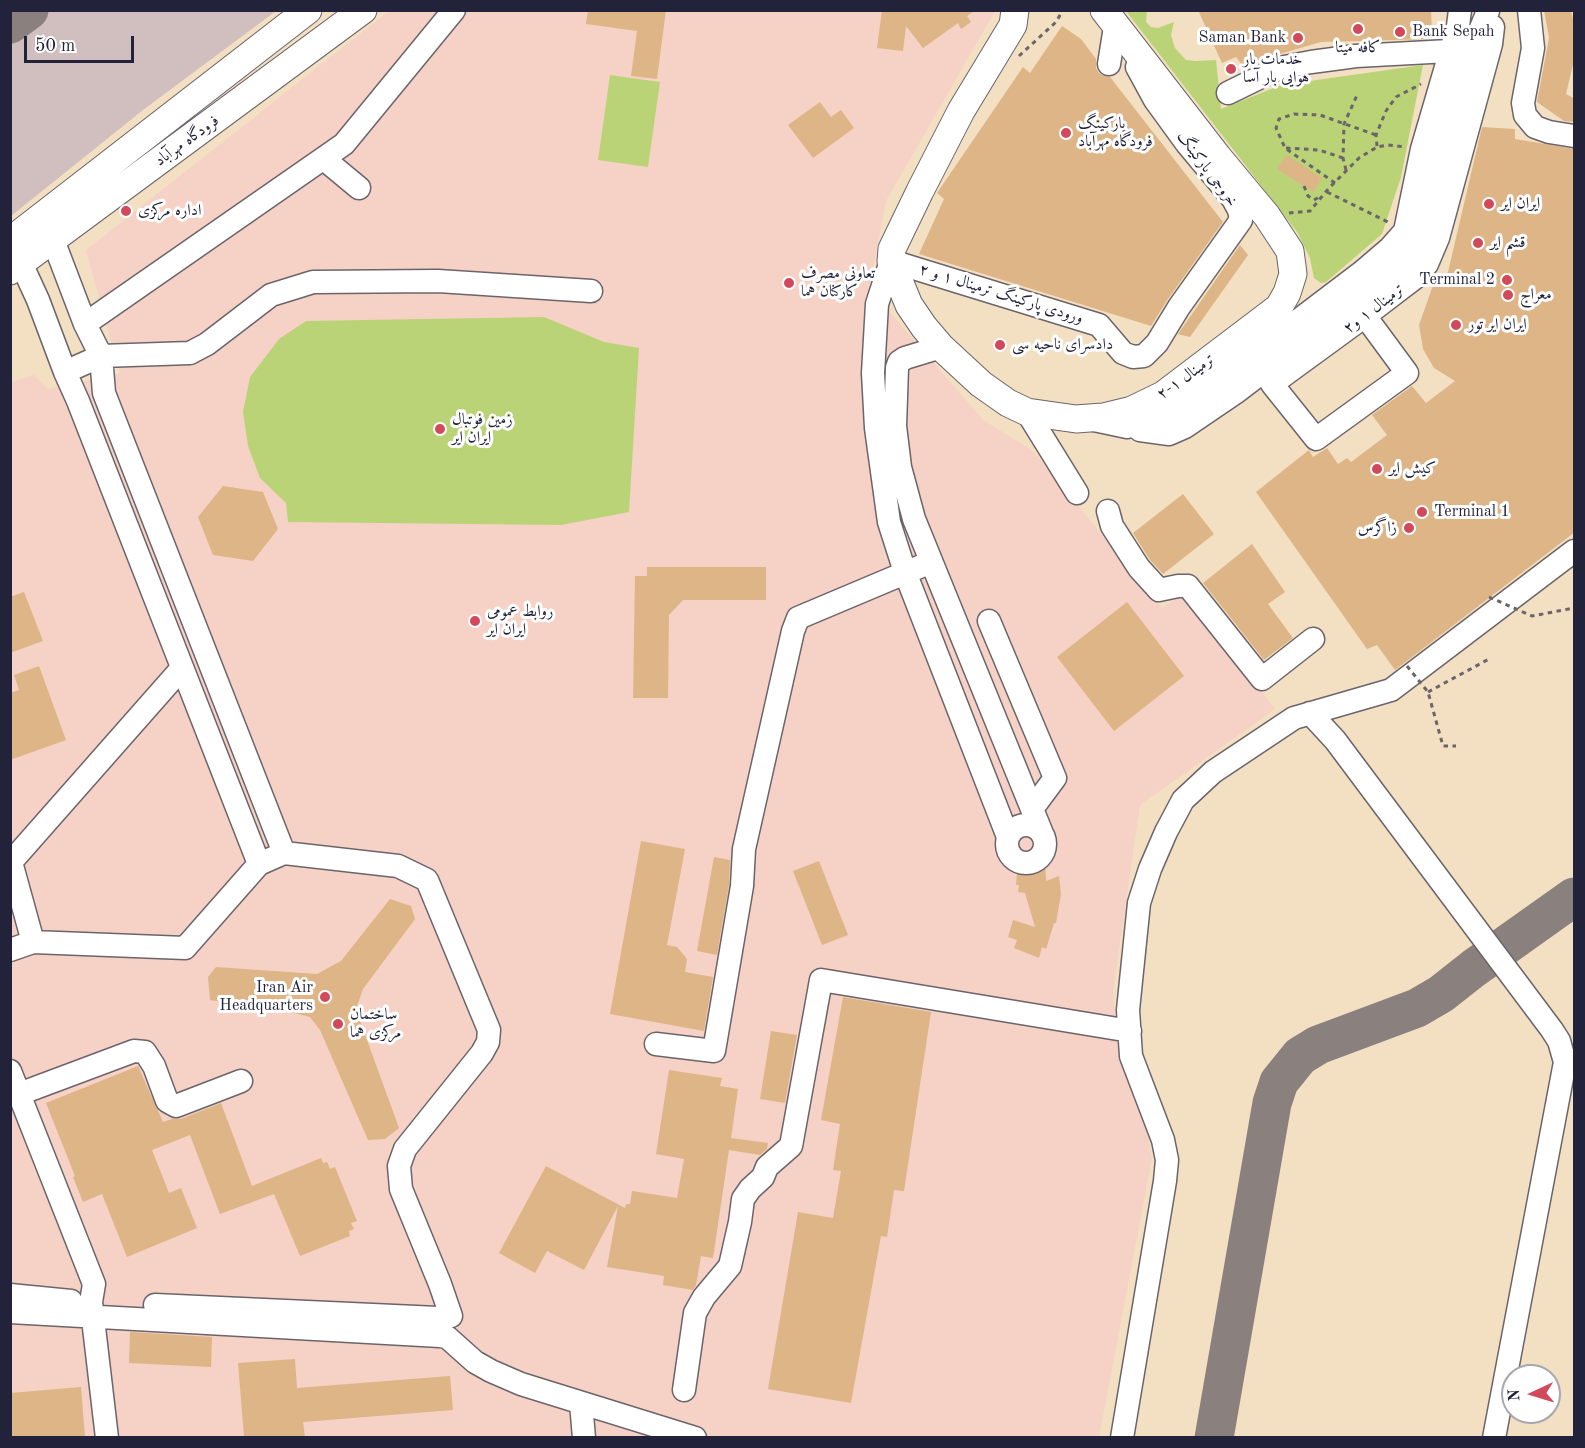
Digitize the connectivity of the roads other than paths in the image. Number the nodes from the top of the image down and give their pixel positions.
1 (308, 10) edge
2 (363, 10) edge
3 (454, 10) edge
4 (1015, 10) edge
5 (1460, 10) edge
6 (1529, 10) edge
7 (1488, 11) edge
8 (1109, 19) edge
9 (1447, 61) junction
10 (1109, 64) dead end
11 (1228, 93) dead end
12 (1575, 135) edge
13 (324, 159) junction
14 (360, 188) dead end
15 (53, 240) junction
16 (14, 260) edge
17 (891, 261) junction
18 (591, 291) dead end
19 (1179, 307) joint
20 (1365, 316) junction
21 (85, 324) junction
22 (941, 347) junction
23 (101, 356) junction
24 (64, 372) junction
25 (1272, 384) junction
26 (1027, 412) junction
27 (1086, 418) junction
28 (1127, 427) junction
29 (1185, 427) junction
30 (1077, 493) dead end
31 (1108, 511) dead end
32 (1575, 551) edge
33 (931, 562) junction
34 (905, 572) junction
35 (989, 621) dead end
36 (1313, 639) dead end
37 (182, 668) junction
38 (1310, 713) junction
39 (1032, 808) junction
40 (1043, 836) junction
41 (1008, 837) junction
42 (284, 853) junction
43 (11, 862) edge
44 (259, 864) junction
45 (33, 942) junction
46 (10, 950) edge
47 (1130, 1031) junction
48 (656, 1044) dead end
49 (10, 1071) edge
50 (241, 1081) dead end
51 (19, 1094) junction
52 (10, 1296) edge
53 (92, 1310) junction
54 (10, 1312) edge
55 (446, 1326) junction
56 (684, 1390) dead end
57 (581, 1403) junction
58 (107, 1437) edge
59 (584, 1437) edge
60 (695, 1437) edge
61 (1122, 1437) edge
62 (1494, 1437) edge

1 - 16 main road, فرودگاه مهرآباد
2 - 15 main road, فرودگاه مهرآباد
3 - 13 street
4 - 17 main road
5 - 9 street
6 - 12 street
7 - 20 street, ترمینال ۱ و۲
7 - 29 street
8 - 10 street
8 - 19 street, خروجی پارکینگ
8 - 27 main road, ترمینال ۱-۲
9 - 11 street
9 - 28 street
13 - 14 street
13 - 21 street
15 - 16 main road, فرودگاه مهرآباد
15 - 21 street
16 - 24 street
17 - 19 street, ورودی پارکینگ ترمینال ۱ و ۲
17 - 22 main road, ترمینال ۱-۲
17 - 34 street
18 - 23 street
20 - 25 street, ترمینال ۱ و۲
20 - 25 street
21 - 23 street
22 - 26 main road, ترمینال ۱-۲
22 - 33 street
23 - 24 street
23 - 42 street
24 - 37 street
25 - 29 street, ترمینال ۱ و۲
26 - 27 main road, ترمینال ۱-۲
26 - 30 street
27 - 28 street, ترمینال ۱ و۲
28 - 29 street, ترمینال ۱ و۲
31 - 36 street
32 - 38 street
33 - 34 street
33 - 39 street
34 - 41 street
34 - 48 street
35 - 39 street
37 - 43 street
37 - 44 street
38 - 47 street
38 - 62 street
39 - 40 street
40 - 41 street
40 - 41 street
42 - 44 street
42 - 55 street
43 - 45 street
44 - 45 street
45 - 46 street
47 - 56 street
47 - 61 street
49 - 51 street
50 - 51 street
51 - 53 street
52 - 53 street
53 - 54 street
53 - 55 street
53 - 58 street
55 - 57 street
57 - 59 street
57 - 60 street

